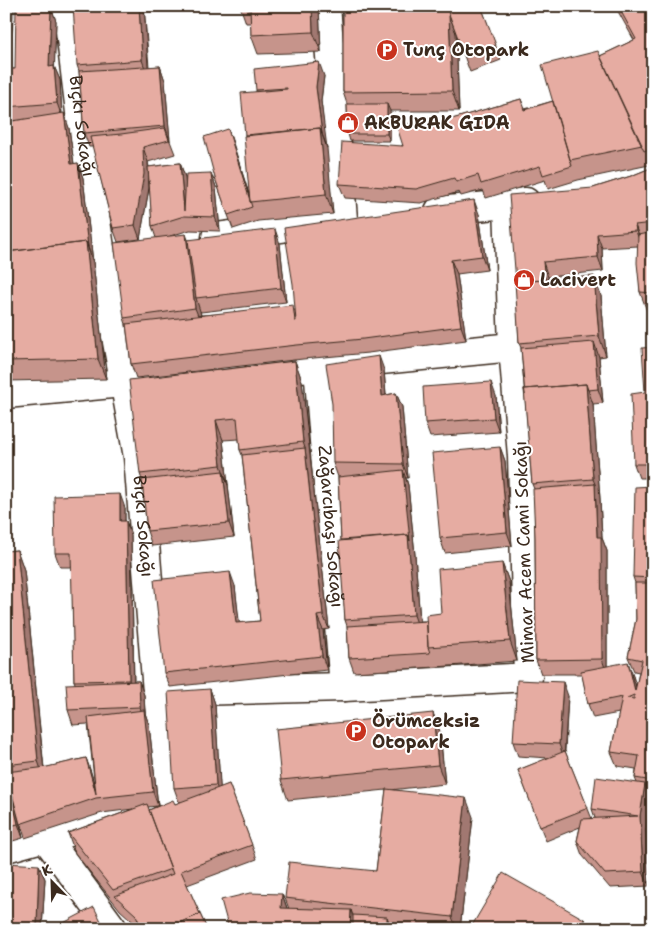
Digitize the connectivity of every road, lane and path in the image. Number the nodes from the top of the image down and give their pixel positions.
1 (67, 6) edge
2 (326, 6) edge
3 (554, 198) edge
4 (508, 205) junction
5 (411, 213) edge
6 (372, 217) edge
7 (343, 219) junction
8 (188, 241) edge
9 (513, 347) junction
10 (318, 367) junction
11 (231, 374) edge
12 (164, 380) edge
13 (125, 383) junction
14 (6, 394) edge
15 (344, 687) junction
16 (157, 692) junction
17 (45, 837) junction
18 (6, 848) edge
19 (113, 929) edge

1 - 13 street, Bıçkı Sokağı
2 - 7 street
3 - 4 street
4 - 5 street
4 - 9 street, Mimar Acem Cami Sokağı
6 - 7 street
7 - 8 street
9 - 10 street
9 - 15 street, Mimar Acem Cami Sokağı
10 - 11 street
10 - 15 street, Zağarcıbaşı Sokağı
12 - 13 street
13 - 14 street
13 - 16 street, Bıçkı Sokağı
15 - 16 street, Mimar Acem Cami Sokağı
16 - 17 street, Bıçkı Sokağı
17 - 18 street
17 - 19 street

